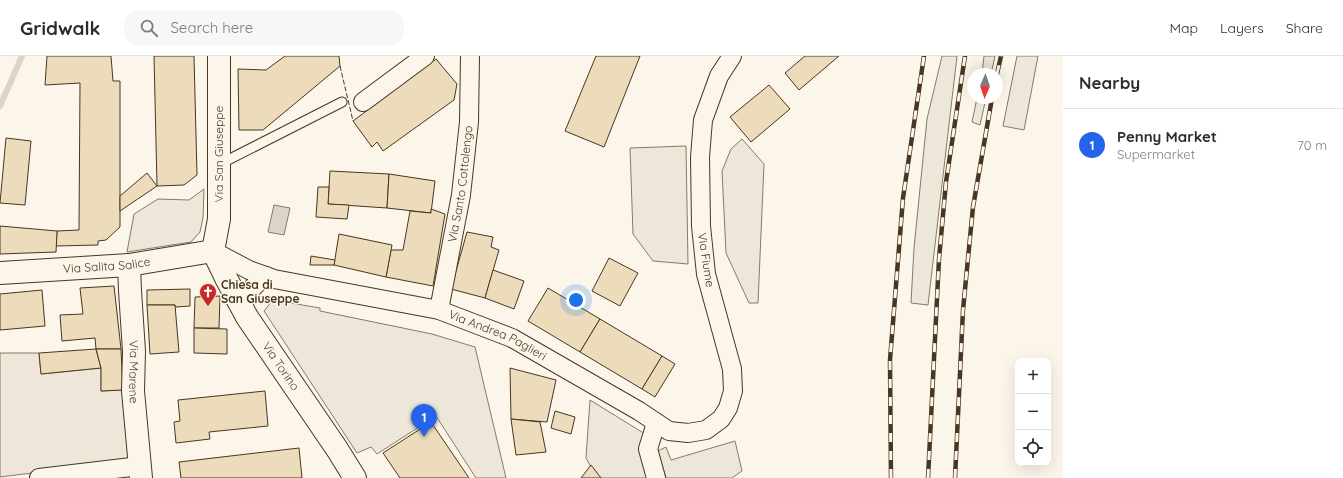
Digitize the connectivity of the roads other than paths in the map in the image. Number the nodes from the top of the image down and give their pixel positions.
1 (219, 56) edge
2 (425, 56) edge
3 (470, 56) edge
4 (732, 56) edge
5 (342, 102) dead end
6 (363, 102) dead end
7 (220, 164) junction
8 (213, 251) junction
9 (130, 265) junction
10 (0, 273) edge
11 (266, 276) junction
12 (242, 308) junction
13 (439, 310) junction
14 (656, 423) junction
15 (140, 472) edge
16 (39, 478) edge
17 (355, 478) edge
18 (656, 478) edge

1 - 7 street, Via San Giuseppe
2 - 6 street
3 - 13 street, Via Santo Cottolengo
4 - 14 street, Via Fiume
5 - 7 lane
7 - 8 street, Via San Giuseppe
8 - 9 street, Via Salita Salice
8 - 11 street, Via Andrea Paglieri
8 - 12 street, Via Torino
9 - 10 street, Via Salita Salice
9 - 15 street, Via Marene
11 - 12 street
11 - 13 street, Via Andrea Paglieri
12 - 17 street, Via Torino
13 - 14 street, Via Andrea Paglieri
14 - 18 street
15 - 16 street

